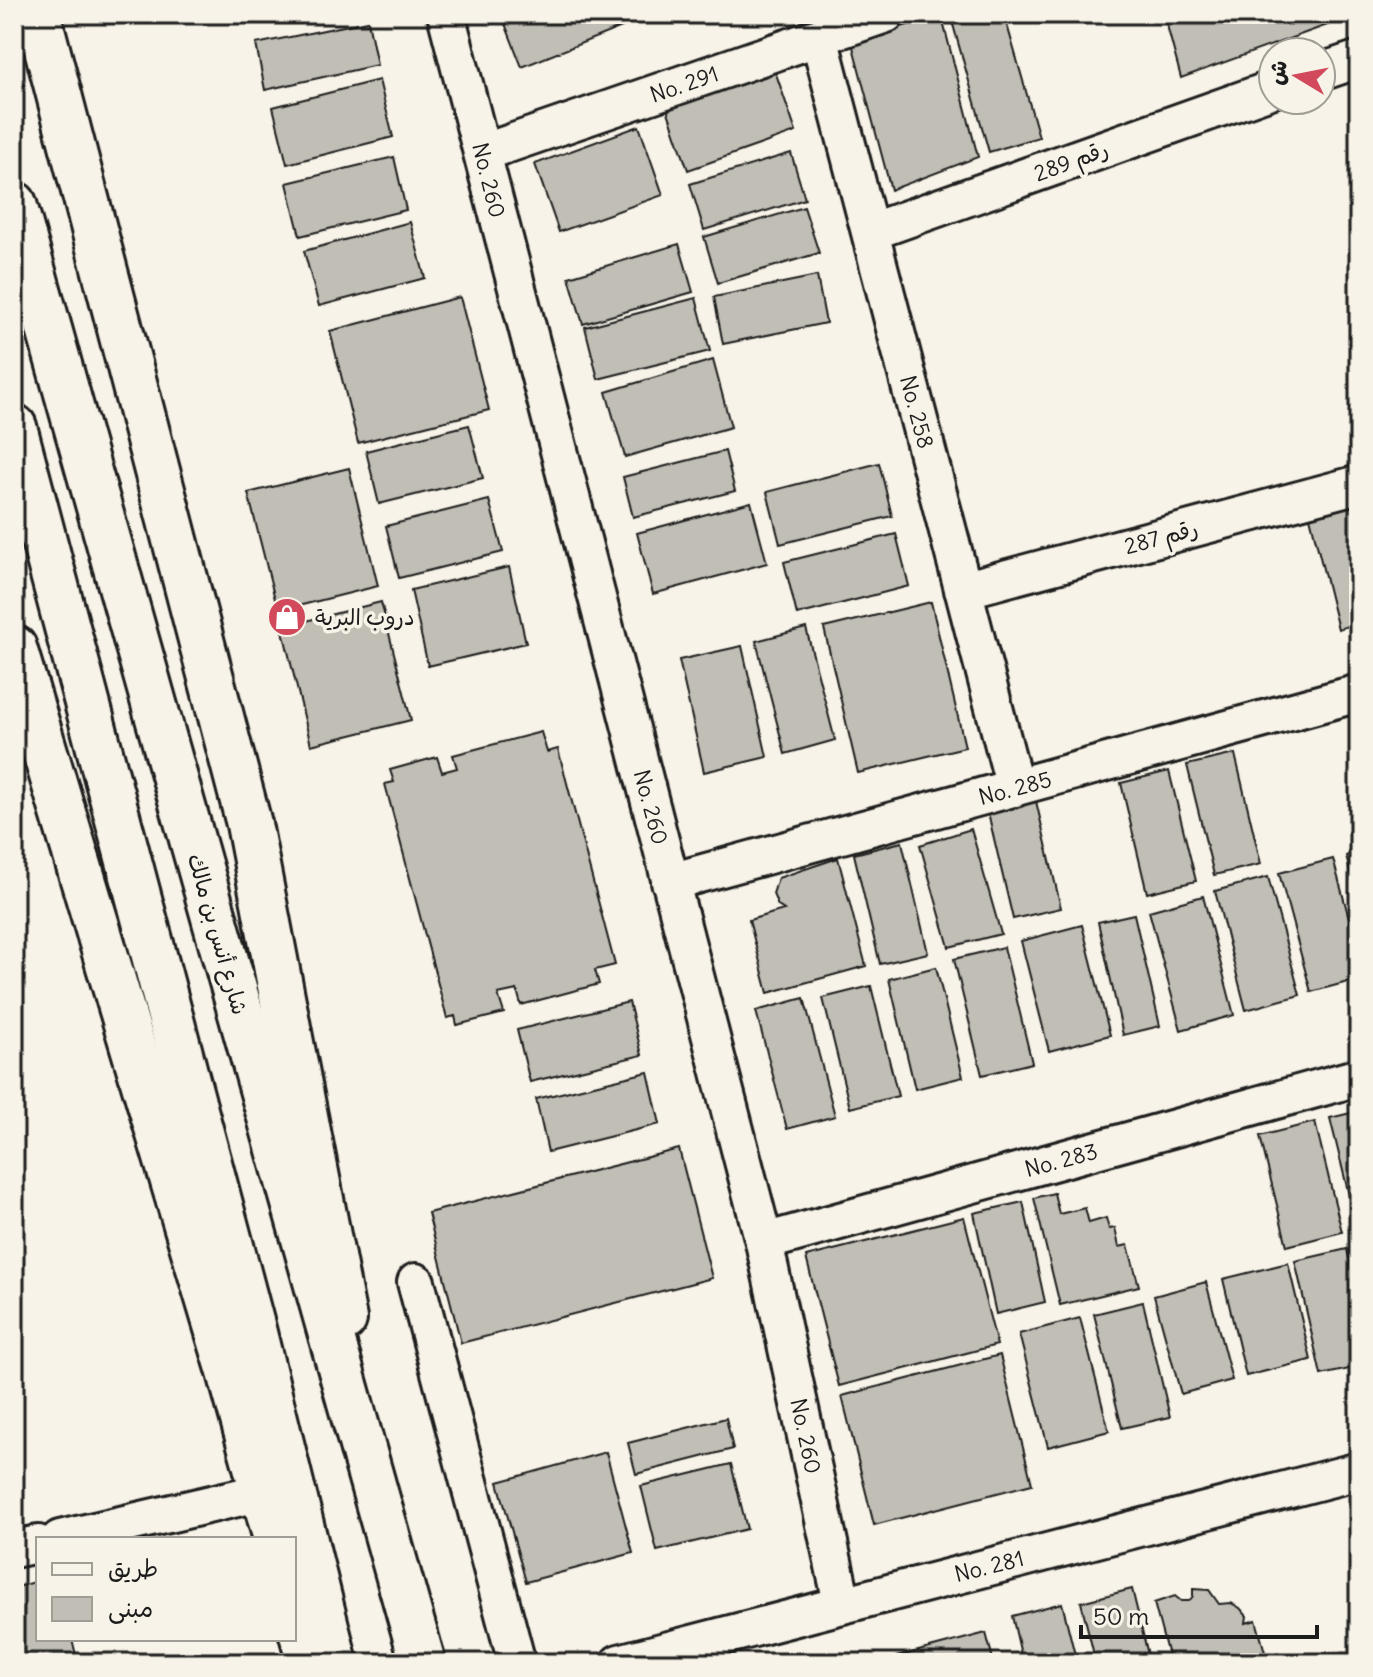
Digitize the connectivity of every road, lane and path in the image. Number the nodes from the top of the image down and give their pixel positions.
1 (38, 14) edge
2 (446, 14) edge
3 (886, 14) edge
4 (819, 37) junction
5 (1359, 59) edge
6 (1337, 67) edge
7 (1257, 95) edge
8 (482, 153) junction
9 (14, 204) edge
10 (870, 232) junction
11 (14, 427) edge
12 (1359, 484) edge
13 (963, 590) junction
14 (14, 648) edge
15 (1359, 693) edge
16 (1015, 788) junction
17 (670, 882) junction
18 (1359, 1077) edge
19 (764, 1242) junction
20 (416, 1282) dead end
21 (1359, 1471) edge
22 (263, 1492) junction
23 (384, 1522) junction
24 (69, 1537) edge
25 (275, 1537) edge
26 (36, 1544) edge
27 (14, 1549) edge
28 (842, 1603) junction
29 (296, 1612) edge
30 (310, 1663) edge
31 (335, 1663) edge
32 (423, 1663) edge
33 (517, 1663) edge
34 (619, 1663) edge

1 - 23 main road
2 - 8 street, No. 260
3 - 4 street, No. 291
4 - 8 street, No. 291
4 - 10 street, No. 258
5 - 6 street
7 - 10 street, رقم 289
8 - 17 street, No. 260
9 - 23 main road, شارع أنس بن مالك
10 - 13 street, No. 258
11 - 31 main road
12 - 13 street, رقم 287
13 - 16 street, No. 258
14 - 22 main road
15 - 16 street, No. 285
16 - 17 street, No. 285
17 - 19 street, No. 260
18 - 19 street, No. 283
19 - 28 street, No. 260
20 - 33 street
21 - 28 street, No. 281
22 - 24 street
22 - 25 main road
23 - 32 main road, شارع أنس بن مالك
26 - 27 street
28 - 34 street, No. 281
29 - 30 main road

